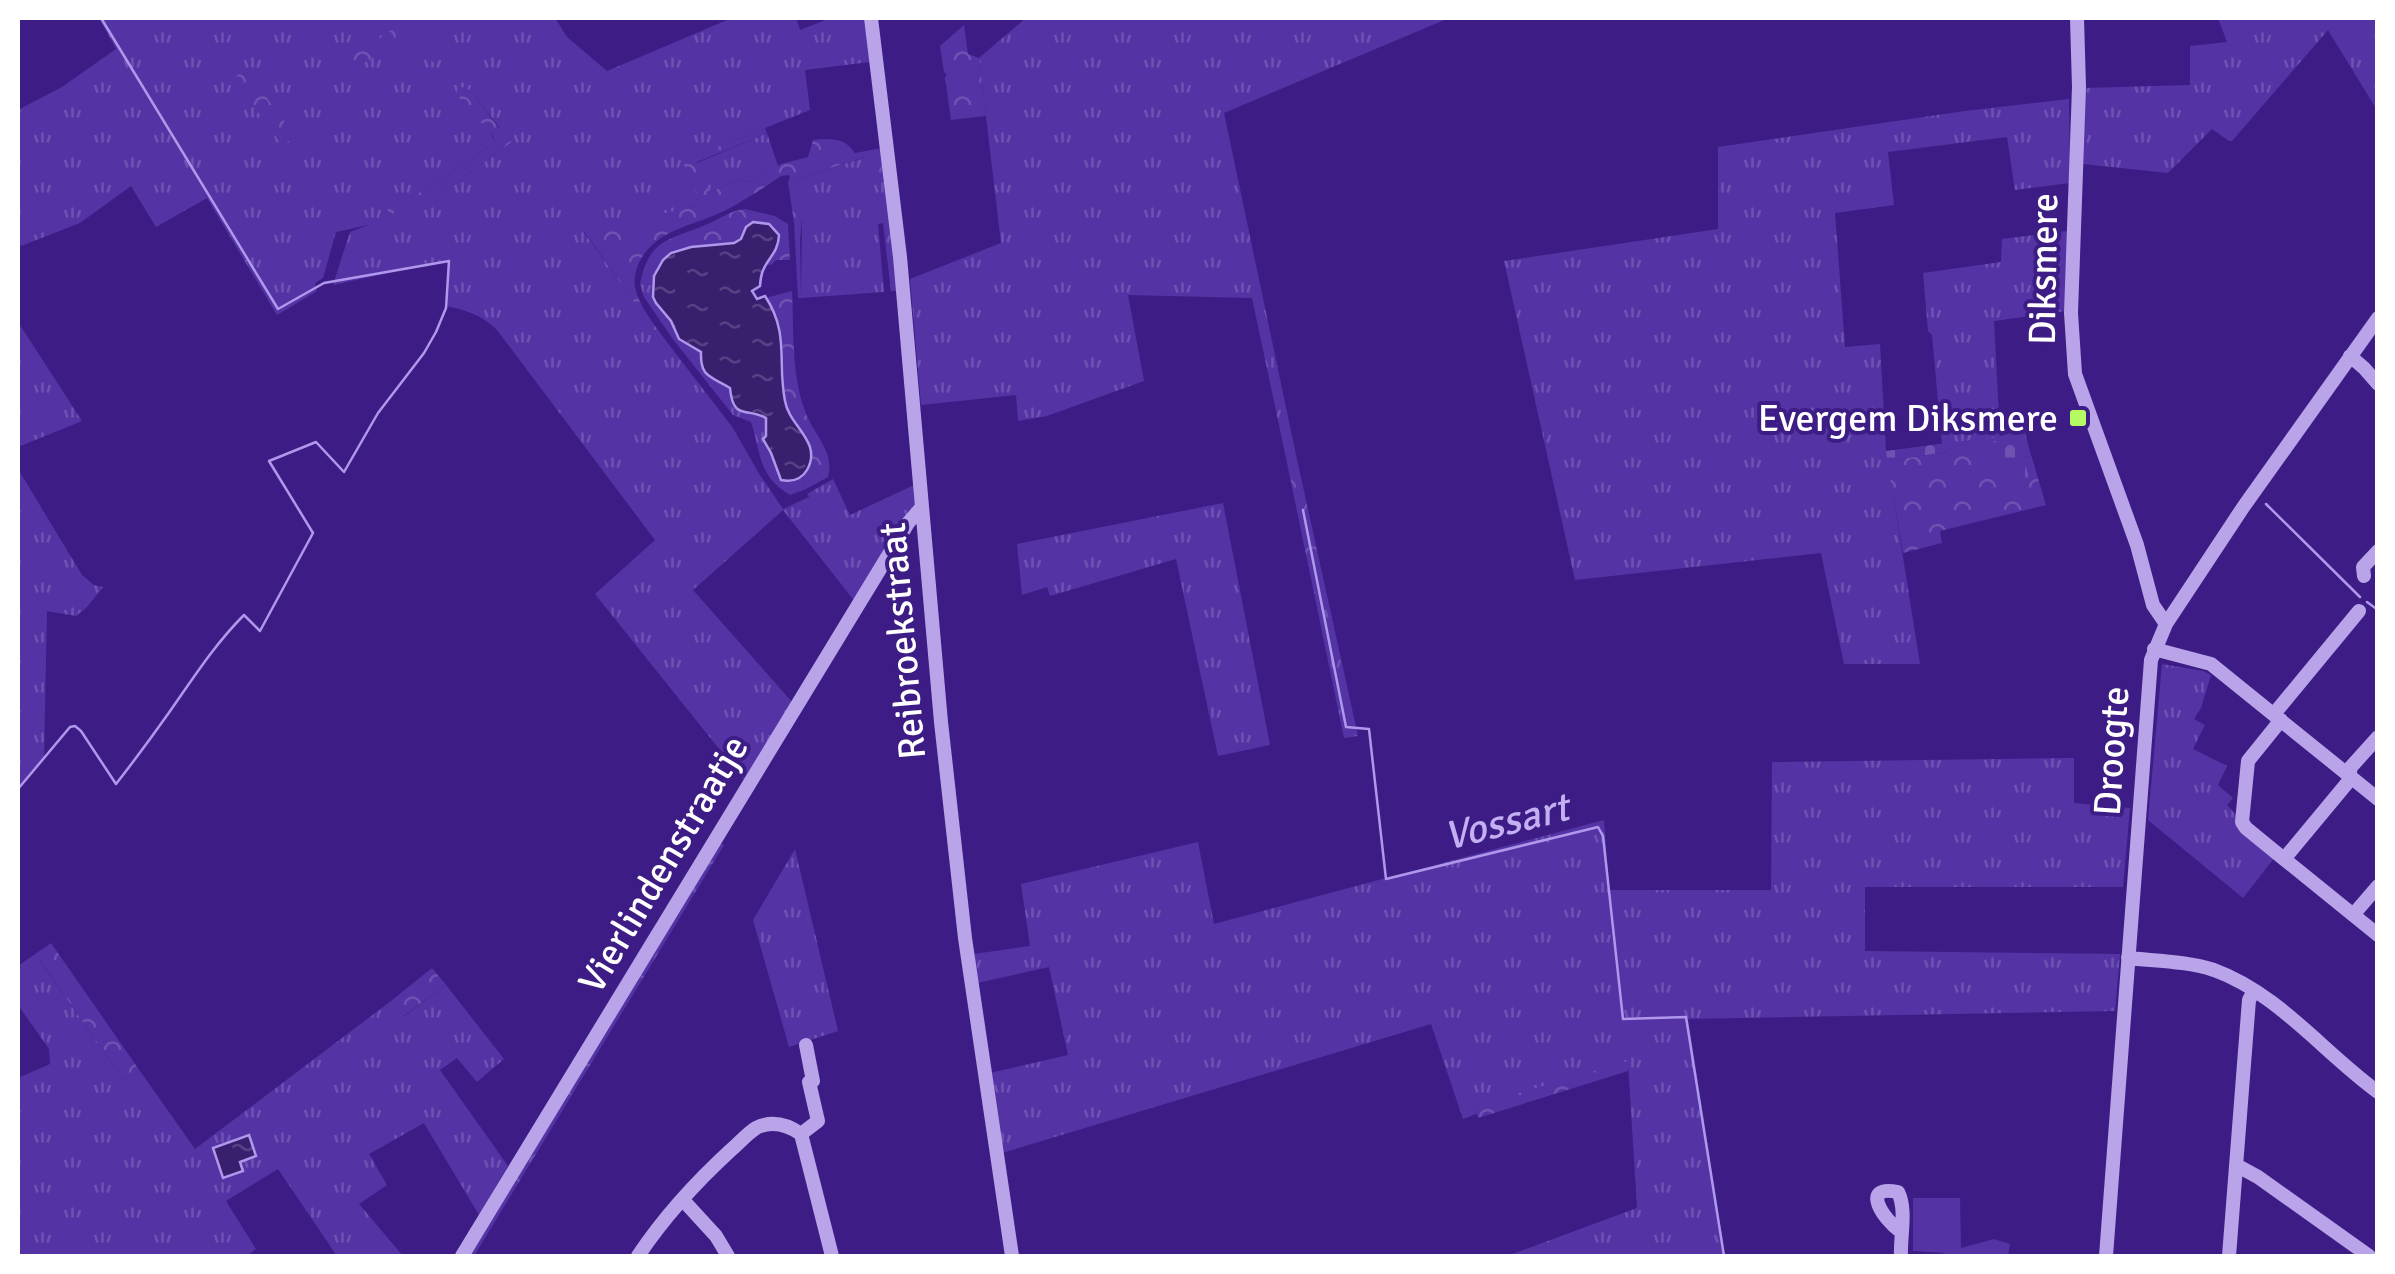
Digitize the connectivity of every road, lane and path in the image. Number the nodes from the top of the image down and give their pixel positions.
1 (871, 18) edge
2 (2077, 18) edge
3 (2378, 318) edge
4 (2350, 356) junction
5 (2378, 384) edge
6 (922, 507) junction
7 (2378, 551) edge
8 (2364, 576) dead end
9 (2360, 611) dead end
10 (2166, 624) junction
11 (2154, 649) junction
12 (2277, 717) junction
13 (2378, 737) edge
14 (2349, 774) junction
15 (2378, 799) edge
16 (2284, 859) junction
17 (2378, 886) edge
18 (2353, 915) junction
19 (2378, 934) edge
20 (2128, 958) junction
21 (2254, 991) junction
22 (806, 1045) dead end
23 (2378, 1092) edge
24 (801, 1134) junction
25 (2236, 1165) junction
26 (682, 1200) junction
27 (1900, 1231) dead end
28 (462, 1256) edge
29 (638, 1256) edge
30 (728, 1256) edge
31 (832, 1256) edge
32 (1012, 1256) edge
33 (1901, 1256) edge
34 (2106, 1256) edge
35 (2230, 1256) edge
36 (2369, 1256) edge

1 - 6 street, Reibroekstraat
2 - 10 street, Diksmere
3 - 4 street, Droogte
4 - 5 street
4 - 10 street, Droogte
6 - 28 street, Vierlindenstraatje
6 - 32 street, Reibroekstraat
7 - 8 street
9 - 12 street
10 - 11 street, Droogte
11 - 12 street
11 - 20 street, Droogte
12 - 14 street
12 - 16 street
13 - 14 street
14 - 15 street
14 - 16 street
16 - 18 street
17 - 18 street
18 - 19 street
20 - 21 street
20 - 34 street, Droogte
21 - 23 street
21 - 25 street
22 - 24 street
24 - 26 street
24 - 31 street
25 - 35 street
25 - 36 street
26 - 29 street
26 - 30 street
27 - 33 street

